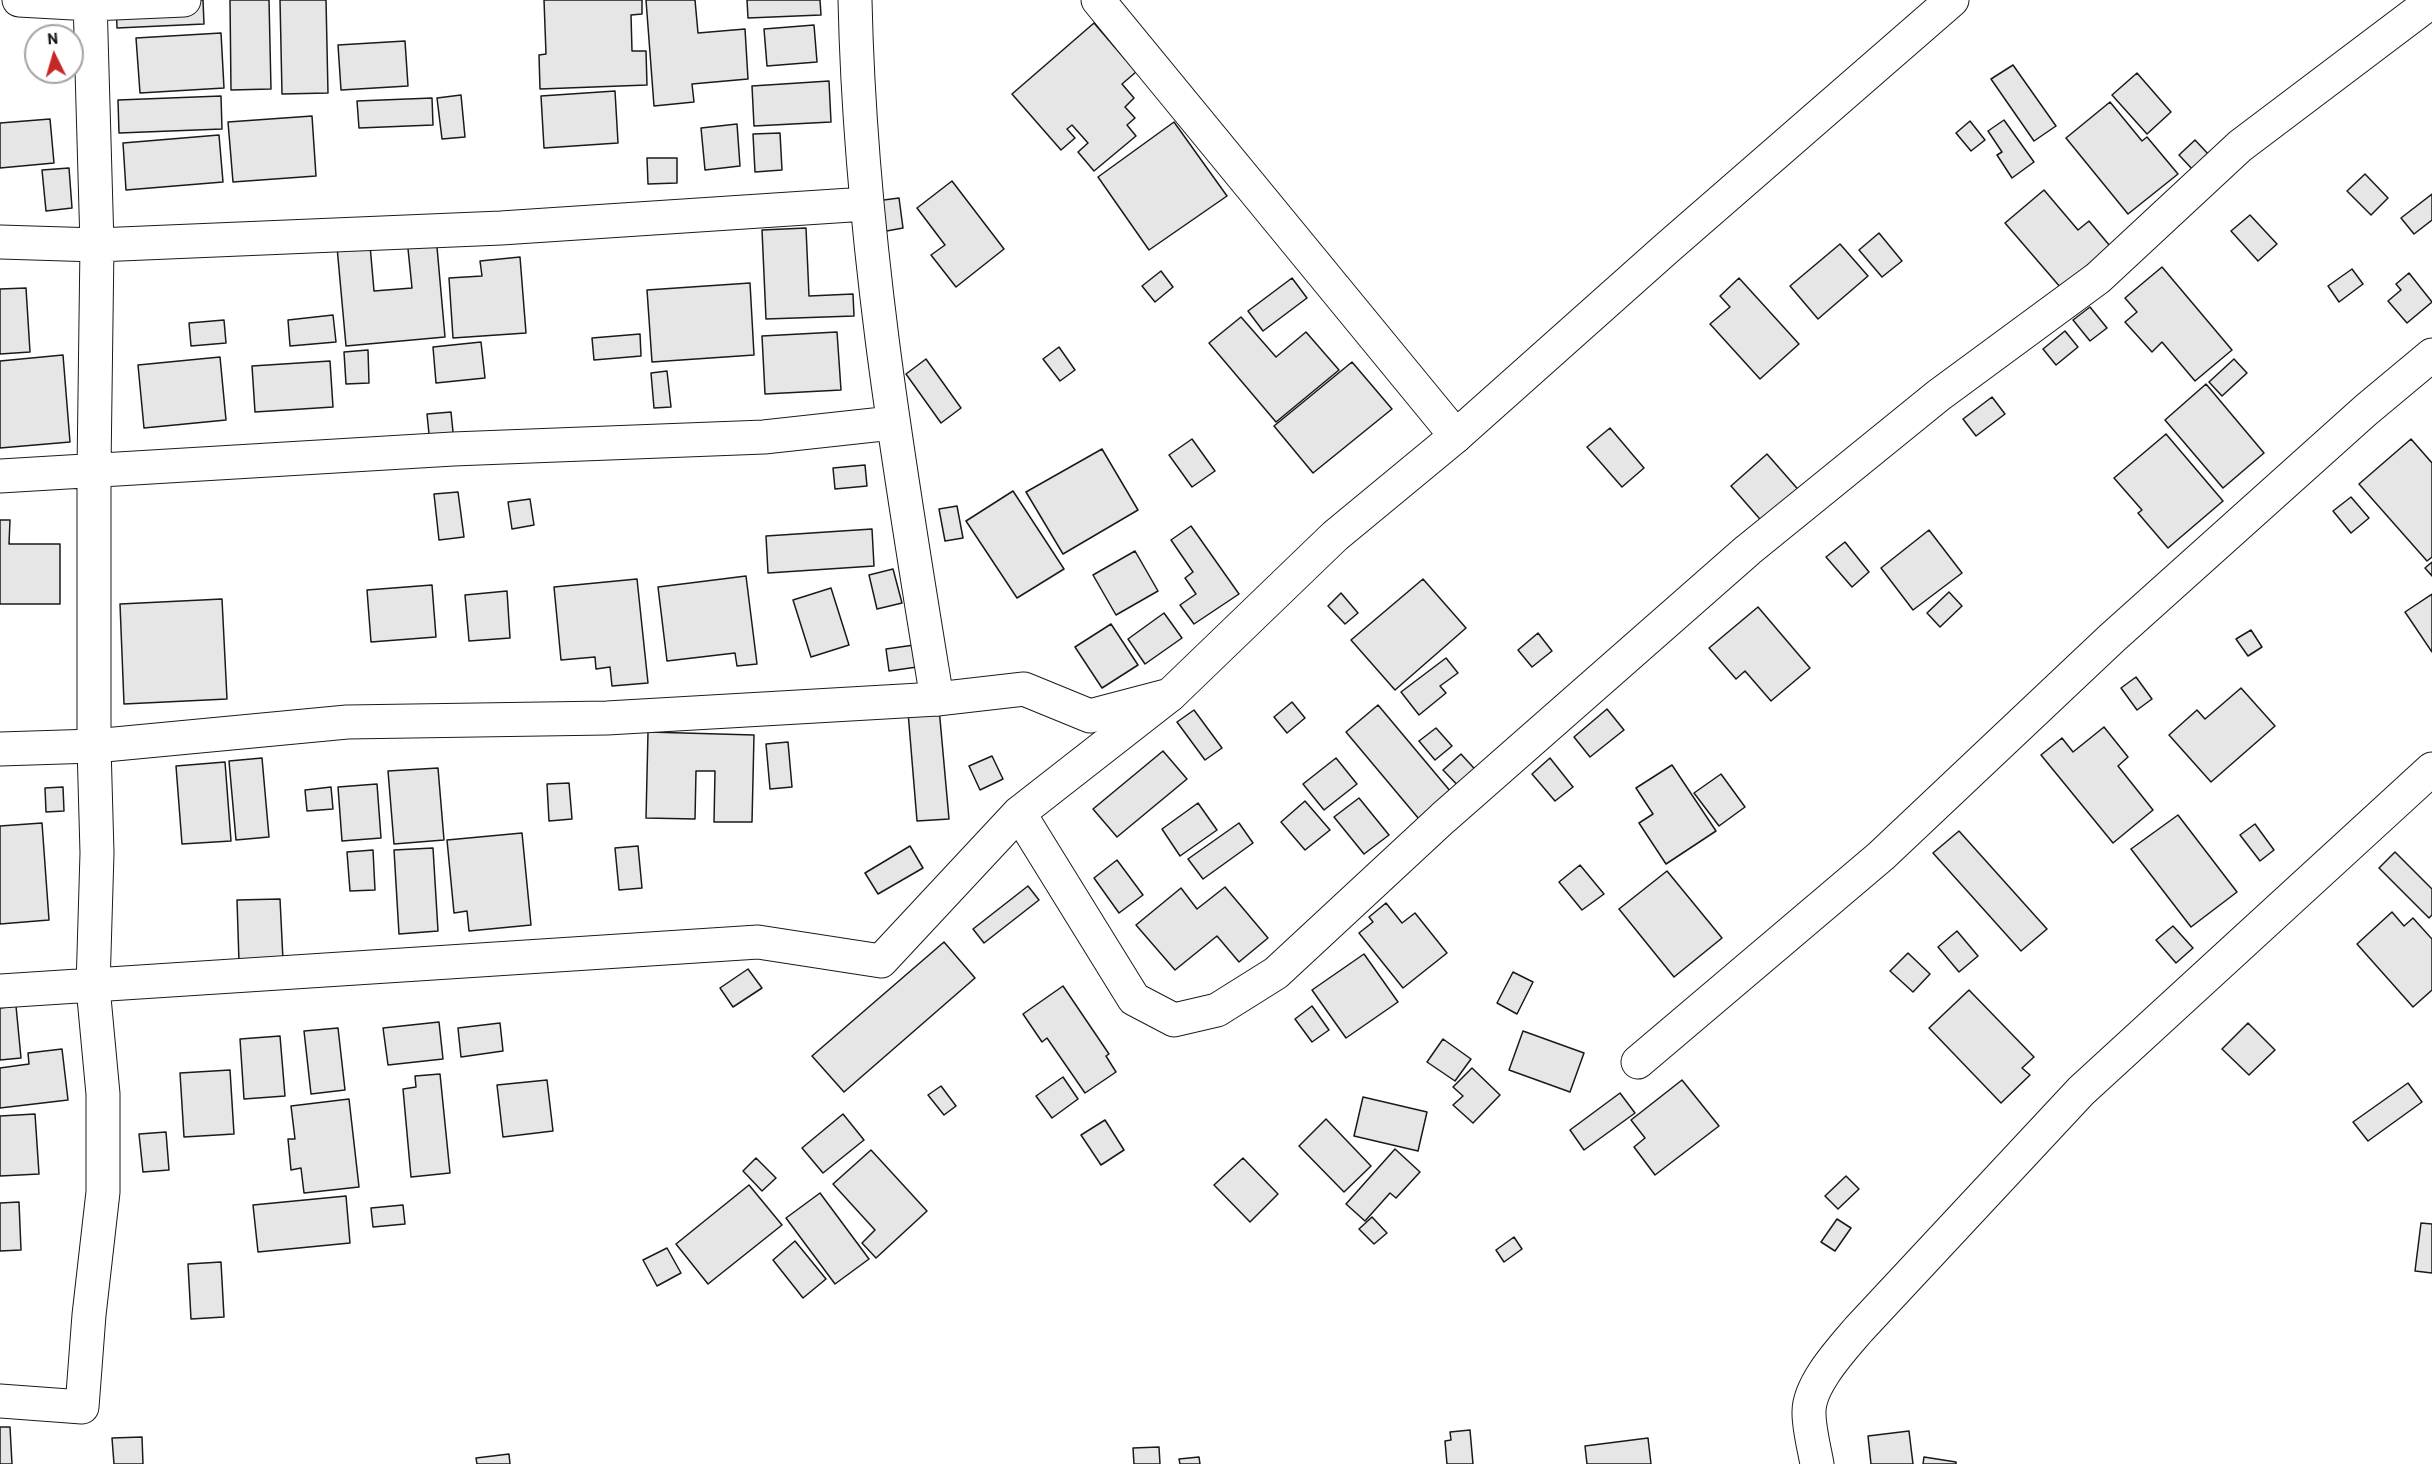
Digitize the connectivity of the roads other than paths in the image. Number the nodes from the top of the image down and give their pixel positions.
1 (20, 0) edge
2 (184, 0) edge
3 (855, 0) edge
4 (1098, 0) edge
5 (1952, 0) edge
6 (2432, 1) edge
7 (90, 2) edge
8 (866, 204) junction
9 (0, 242) edge
10 (97, 245) junction
11 (2432, 355) edge
12 (892, 423) junction
13 (1456, 436) junction
14 (94, 469) junction
15 (0, 476) edge
16 (1170, 695) junction
17 (936, 699) junction
18 (94, 746) junction
19 (0, 749) edge
20 (2432, 769) edge
21 (1019, 813) junction
22 (93, 987) junction
23 (0, 991) edge
24 (1638, 1062) dead end
25 (0, 1401) edge
26 (1816, 1464) edge

1 - 7 street
2 - 7 street
3 - 8 street
4 - 13 street
5 - 13 street
6 - 21 street
7 - 10 street
8 - 10 street
8 - 12 street
9 - 10 street
10 - 14 street
11 - 24 street
12 - 14 street
12 - 17 street
13 - 16 street
14 - 15 street
14 - 18 street
16 - 17 street
16 - 21 street
17 - 18 street
18 - 19 street
18 - 22 street
20 - 26 street
21 - 22 street
22 - 23 street
22 - 25 street

